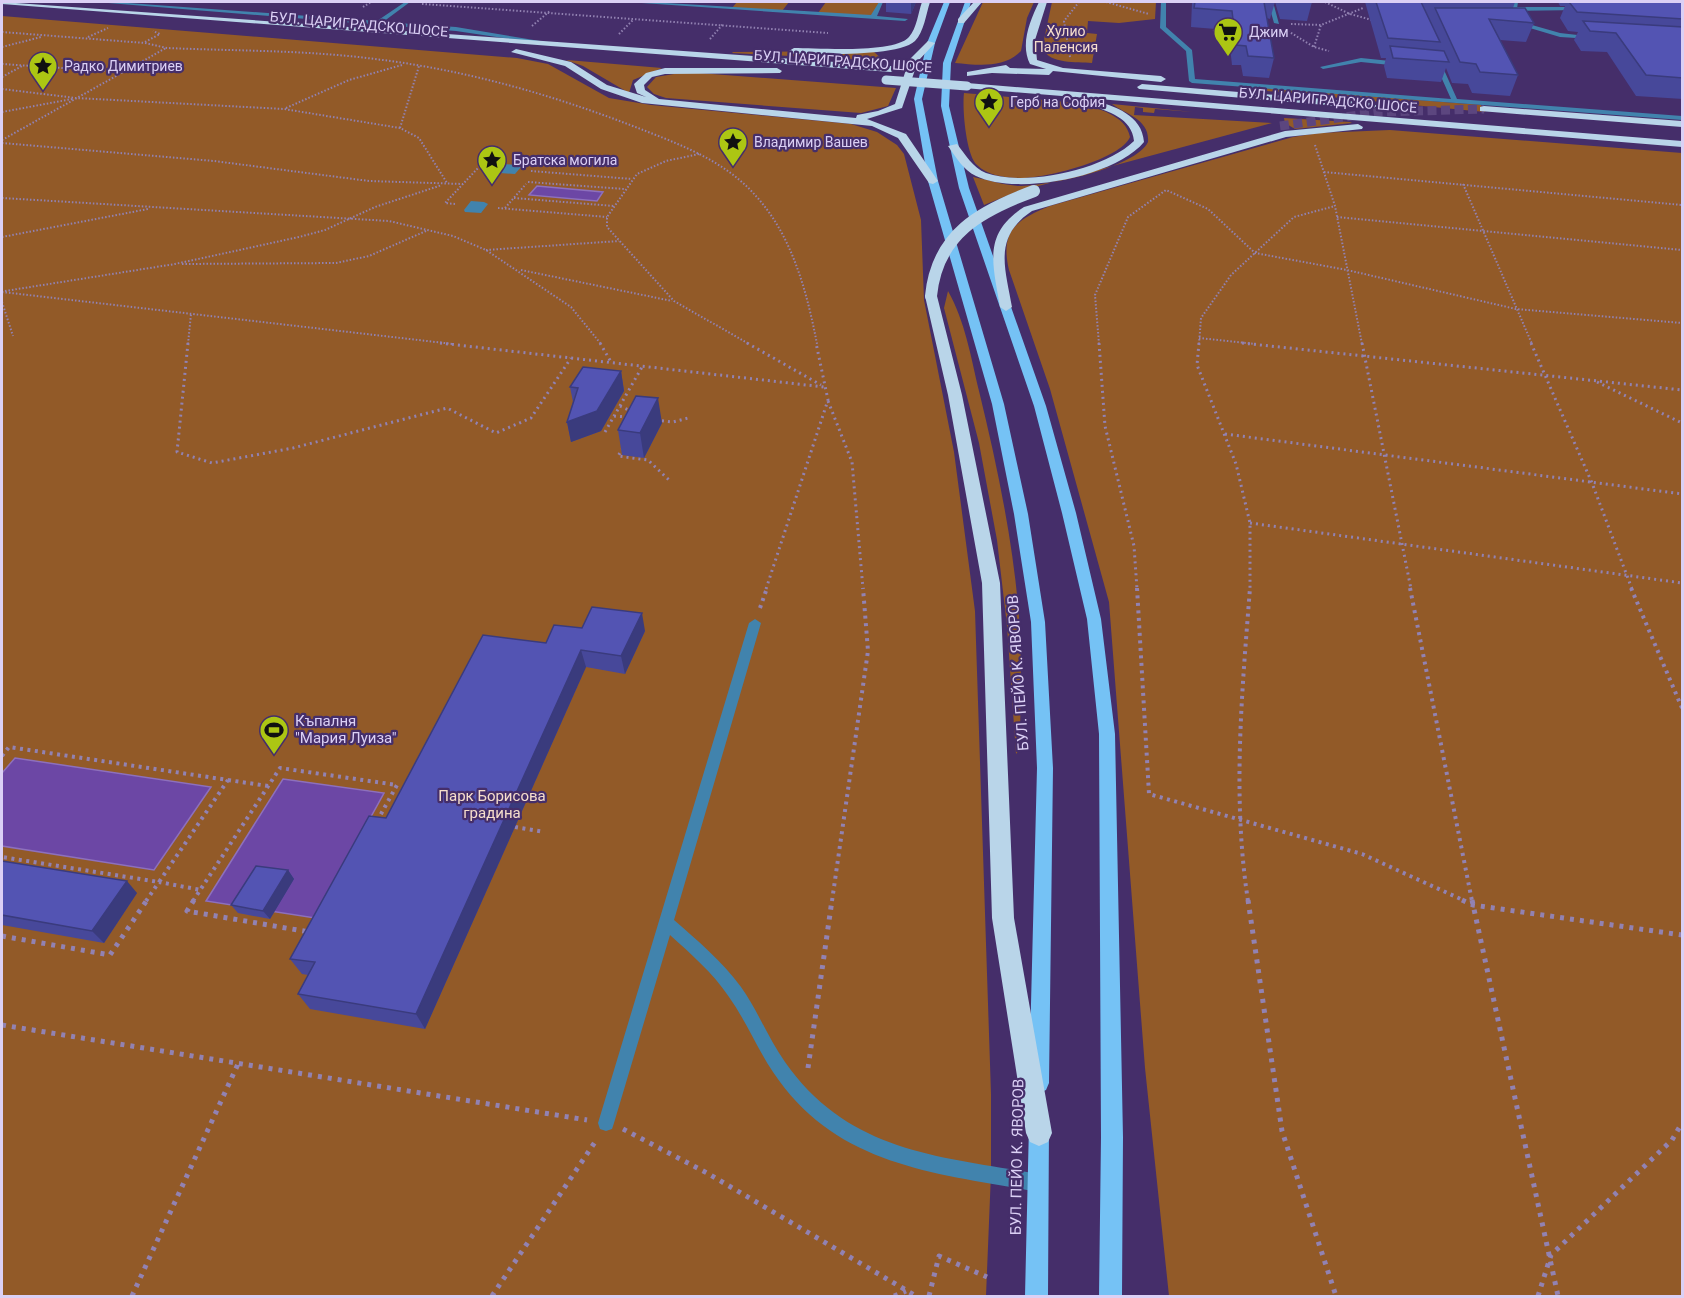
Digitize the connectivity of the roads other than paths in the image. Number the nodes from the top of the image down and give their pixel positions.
1 (2, 2) edge
2 (99, 2) edge
3 (406, 2) edge
4 (630, 2) edge
5 (789, 2) edge
6 (881, 2) edge
7 (926, 2) edge
8 (947, 2) edge
9 (968, 2) edge
10 (978, 2) edge
11 (1043, 2) edge
12 (1163, 2) edge
13 (1270, 2) edge
14 (1515, 2) edge
15 (700, 4) edge
16 (238, 5) dead end
17 (1514, 9) junction
18 (1582, 9) edge
19 (228, 10) junction
20 (2, 11) edge
21 (783, 11) junction
22 (873, 17) junction
23 (904, 19) dead end
24 (962, 21) junction
25 (379, 22) junction
26 (1277, 23) road end
27 (1605, 38) edge
28 (931, 43) junction
29 (561, 45) junction
30 (618, 49) junction
31 (502, 50) junction
32 (1030, 54) junction
33 (1435, 56) edge
34 (1406, 64) edge
35 (1429, 66) edge
36 (1323, 67) dead end
37 (1440, 67) junction
38 (1073, 68) junction
39 (779, 71) junction
40 (995, 71) junction
41 (970, 74) junction
42 (850, 77) dead end
43 (874, 79) dead end
44 (1192, 81) junction
45 (1044, 92) junction
46 (1288, 99) junction
47 (1454, 99) junction
48 (684, 104) junction
49 (1383, 107) dead end
50 (831, 117) junction
51 (1683, 117) edge
52 (1683, 124) edge
53 (1280, 126) tunnel mouth
54 (1683, 133) edge
55 (1555, 134) junction
56 (1683, 144) edge
57 (953, 146) junction
58 (933, 181) junction
59 (1006, 307) junction
60 (755, 623) road end
61 (665, 921) junction
62 (606, 1123) road end
63 (1039, 1133) junction
64 (1038, 1183) junction
65 (1036, 1296) edge
66 (1111, 1296) edge

1 - 29 highway, БУЛ. ЦАРИГРАДСКО ШОСЕ
2 - 19 street, БУЛ. ЦАРИГРАДСКО ШОСЕ
3 - 25 street
4 - 15 street
5 - 21 street
6 - 22 street
7 - 30 highway
8 - 28 main road, БУЛ. ПЕЙО К. ЯВОРОВ
9 - 24 main road
10 - 24 highway
11 - 32 highway
12 - 44 street
13 - 26 street
14 - 17 street
15 - 21 street
16 - 19 street
17 - 18 street
17 - 27 street
19 - 25 street, БУЛ. ЦАРИГРАДСКО ШОСЕ
20 - 31 highway, БУЛ. ЦАРИГРАДСКО ШОСЕ
21 - 22 street
22 - 23 street
24 - 57 main road
25 - 29 street, БУЛ. ЦАРИГРАДСКО ШОСЕ
28 - 50 highway
28 - 58 main road, БУЛ. ПЕЙО К. ЯВОРОВ
29 - 30 highway, БУЛ. ЦАРИГРАДСКО ШОСЕ
30 - 41 highway, БУЛ. ЦАРИГРАДСКО ШОСЕ
31 - 39 highway, БУЛ. ЦАРИГРАДСКО ШОСЕ
31 - 48 highway
32 - 38 highway
32 - 40 highway
33 - 37 street
34 - 36 street
35 - 37 street
37 - 47 street
38 - 40 highway
38 - 44 highway
39 - 42 highway, БУЛ. ЦАРИГРАДСКО ШОСЕ
39 - 48 highway
40 - 41 highway
41 - 46 highway, БУЛ. ЦАРИГРАДСКО ШОСЕ
43 - 45 highway, БУЛ. ЦАРИГРАДСКО ШОСЕ, bridge
44 - 46 highway
44 - 47 street, БУЛ. ЦАРИГРАДСКО ШОСЕ
45 - 55 highway, БУЛ. ЦАРИГРАДСКО ШОСЕ
45 - 57 highway
46 - 49 highway, БУЛ. ЦАРИГРАДСКО ШОСЕ
47 - 51 street, БУЛ. ЦАРИГРАДСКО ШОСЕ
48 - 50 highway
50 - 58 highway
52 - 54 highway
53 - 63 highway, bridge
55 - 56 highway, БУЛ. ЦАРИГРАДСКО ШОСЕ
55 - 59 highway
57 - 59 main road
58 - 63 main road, БУЛ. ПЕЙО К. ЯВОРОВ
59 - 66 main road
60 - 61 street
61 - 62 street
61 - 64 street
63 - 64 main road, БУЛ. ПЕЙО К. ЯВОРОВ
64 - 65 main road, БУЛ. ПЕЙО К. ЯВОРОВ

